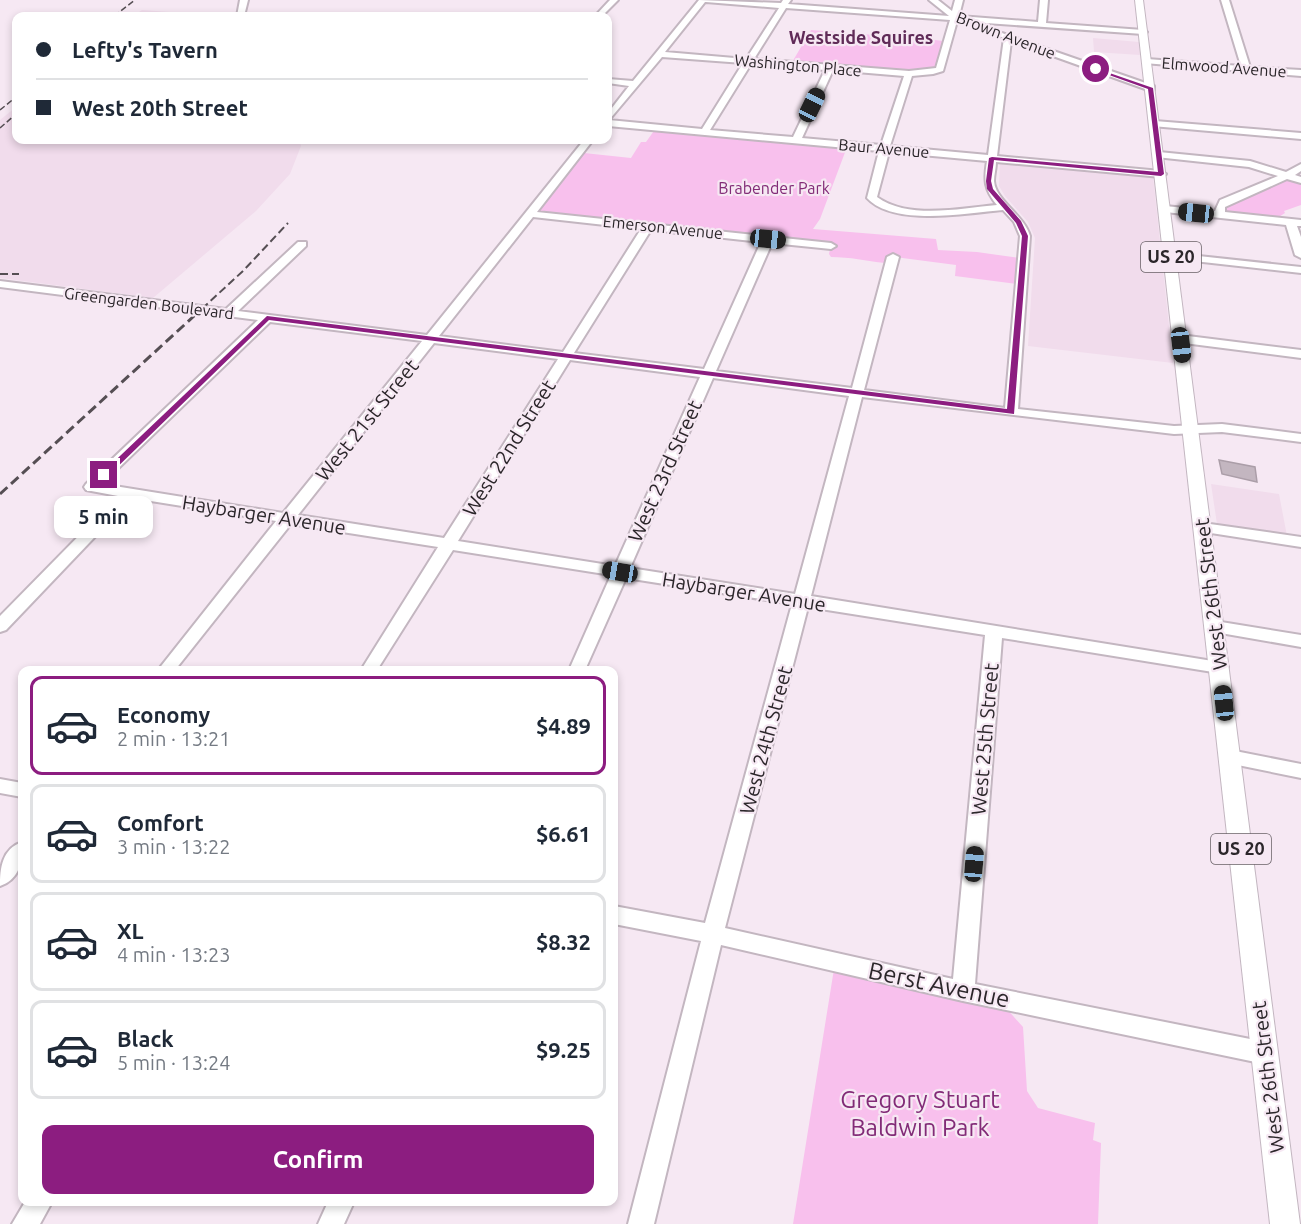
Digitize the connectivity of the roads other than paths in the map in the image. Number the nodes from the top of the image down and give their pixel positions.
1 (614, 0) edge
2 (705, 0) edge
3 (873, 0) edge
4 (933, 0) edge
5 (959, 0) edge
6 (1044, 0) edge
7 (1139, 0) edge
8 (1225, 0) edge
9 (785, 3) edge
10 (602, 12) edge
11 (867, 12) junction
12 (956, 18) junction
13 (1042, 25) junction
14 (1143, 32) junction
15 (1008, 37) junction
16 (659, 54) junction
17 (1147, 61) junction
18 (748, 62) junction
19 (830, 68) junction
20 (1246, 68) junction
21 (1301, 73) edge
22 (909, 74) junction
23 (612, 81) edge
24 (635, 84) junction
25 (1151, 88) junction
26 (612, 113) edge
27 (612, 123) edge
28 (1155, 124) junction
29 (705, 131) junction
30 (1299, 136) edge
31 (795, 140) junction
32 (586, 144) edge
33 (885, 148) junction
34 (1301, 148) edge
35 (1159, 155) junction
36 (992, 158) junction
37 (1301, 167) edge
38 (1161, 174) junction
39 (1288, 176) junction
40 (1301, 180) edge
41 (1005, 207) junction
42 (1165, 209) junction
43 (530, 214) junction
44 (1220, 215) junction
45 (1296, 223) edge
46 (648, 226) junction
47 (768, 239) junction
48 (302, 244) dead end
49 (831, 246) dead end
50 (1301, 255) edge
51 (1170, 256) junction
52 (893, 257) dead end
53 (1301, 270) edge
54 (0, 284) edge
55 (229, 313) junction
56 (267, 318) junction
57 (432, 339) junction
58 (1180, 339) junction
59 (1301, 354) edge
60 (567, 356) junction
61 (708, 374) junction
62 (857, 393) junction
63 (1011, 412) junction
64 (1191, 430) junction
65 (1301, 438) edge
66 (1301, 448) edge
67 (129, 493) junction
68 (288, 519) junction
69 (1203, 528) junction
70 (1301, 542) edge
71 (448, 544) junction
72 (620, 572) junction
73 (803, 601) junction
74 (0, 626) edge
75 (1215, 627) junction
76 (994, 632) junction
77 (1301, 641) edge
78 (169, 666) edge
79 (372, 666) edge
80 (579, 666) edge
81 (1219, 668) junction
82 (1230, 758) junction
83 (1301, 771) edge
84 (0, 786) edge
85 (18, 789) edge
86 (18, 855) edge
87 (0, 878) edge
88 (618, 916) edge
89 (713, 934) junction
90 (963, 991) junction
91 (1265, 1053) junction
92 (36, 1206) edge
93 (339, 1206) edge
94 (1290, 1215) edge
95 (25, 1224) edge
96 (331, 1224) edge
97 (640, 1224) edge

1 - 10 street
2 - 9 street
2 - 16 street
3 - 11 street
4 - 12 street, Brown Avenue
5 - 12 street
6 - 13 street
7 - 14 main road, West 26th Street / US 20
8 - 20 street
9 - 11 street
9 - 18 street
11 - 12 street
12 - 13 street
12 - 15 street, Brown Avenue
12 - 22 street, Washington Place
13 - 14 street
14 - 17 main road, West 26th Street / US 20
15 - 25 street, Brown Avenue
15 - 36 street
16 - 18 street, Washington Place
16 - 24 street
17 - 20 street, Elmwood Avenue
17 - 25 main road, West 26th Street / US 20
18 - 19 street, Washington Place
18 - 29 street
19 - 22 street, Washington Place
19 - 31 street
20 - 21 street, Elmwood Avenue
22 - 33 street
23 - 24 street
24 - 26 street
25 - 28 main road, West 26th Street / US 20
27 - 29 street, Baur Avenue
28 - 30 street
28 - 35 main road, West 26th Street / US 20
29 - 31 street, Baur Avenue
30 - 34 street
31 - 33 street, Baur Avenue
32 - 43 street, West 21st Street
33 - 36 street, Baur Avenue
33 - 41 street
35 - 38 main road, West 26th Street / US 20
35 - 39 street
36 - 38 street, Baur Avenue
36 - 41 street
37 - 39 street
38 - 42 main road, West 26th Street / US 20
39 - 40 street
39 - 44 street
41 - 63 street
42 - 44 street
42 - 51 main road, West 26th Street / US 20
43 - 46 street, Emerson Avenue
43 - 57 street, West 21st Street
44 - 45 street
45 - 50 street
46 - 47 street, Emerson Avenue
46 - 60 street, West 22nd Street
47 - 49 street, Emerson Avenue
47 - 61 street, West 23rd Street
48 - 55 street
51 - 53 street
51 - 58 main road, West 26th Street / US 20
52 - 62 street, West 24th Street
54 - 55 street, Greengarden Boulevard
55 - 56 street, Greengarden Boulevard
56 - 57 street, Greengarden Boulevard
56 - 67 street, Haybarger Avenue
57 - 60 street, Greengarden Boulevard
57 - 68 street, West 21st Street
58 - 59 street
58 - 64 main road, West 26th Street / US 20
60 - 61 street, Greengarden Boulevard
60 - 71 street, West 22nd Street
61 - 62 street, Greengarden Boulevard
61 - 72 street, West 23rd Street
62 - 63 street, Greengarden Boulevard
62 - 73 street, West 24th Street
63 - 64 street, Greengarden Boulevard
64 - 65 street, Greengarden Boulevard
64 - 66 street, Greengarden Boulevard
64 - 69 main road, West 26th Street / US 20
67 - 68 street, Haybarger Avenue
67 - 74 street
68 - 71 street, Haybarger Avenue
68 - 78 street, West 21st Street
69 - 70 street
69 - 75 main road, West 26th Street / US 20
71 - 72 street, Haybarger Avenue
71 - 79 street, West 22nd Street
72 - 73 street, Haybarger Avenue
72 - 80 street, West 23rd Street
73 - 76 street, Haybarger Avenue
73 - 89 street, West 24th Street
75 - 77 street
75 - 81 main road, West 26th Street / US 20
76 - 81 street, Haybarger Avenue
76 - 90 street, West 25th Street
81 - 82 main road, West 26th Street / US 20
82 - 83 street
82 - 91 main road, West 26th Street / US 20
84 - 85 street
86 - 87 street
88 - 89 street, Berst Avenue
89 - 90 street, Berst Avenue
89 - 97 street, West 24th Street
90 - 91 street, Berst Avenue
91 - 94 main road, West 26th Street / US 20
92 - 95 street
93 - 96 street

